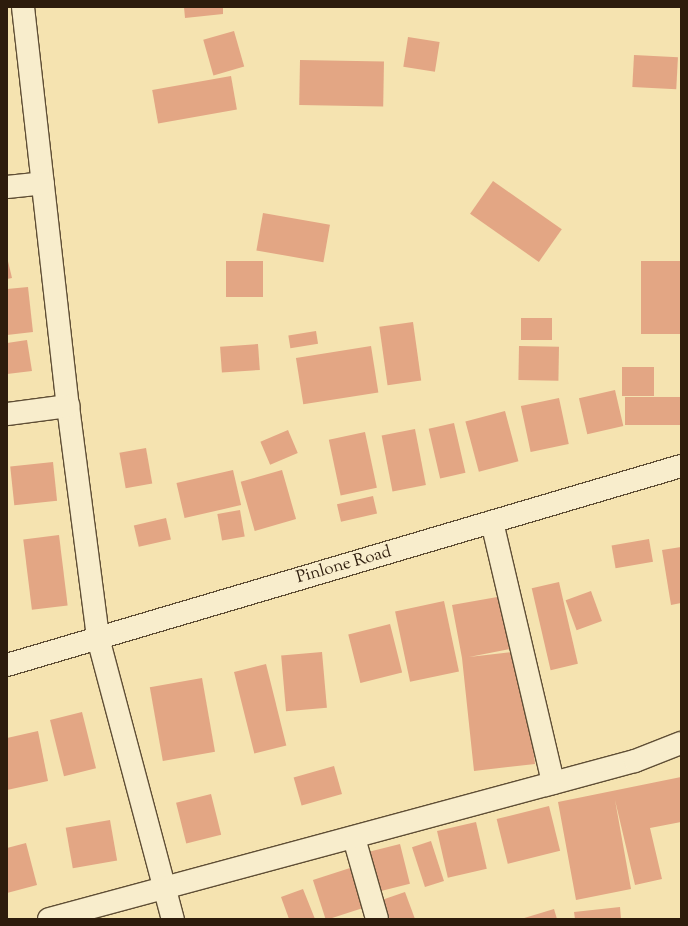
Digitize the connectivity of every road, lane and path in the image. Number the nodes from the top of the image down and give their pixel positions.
1 (23, 7) edge
2 (43, 183) junction
3 (7, 187) edge
4 (68, 406) junction
5 (7, 414) edge
6 (681, 466) edge
7 (492, 522) junction
8 (98, 638) junction
9 (7, 665) edge
10 (681, 742) edge
11 (553, 783) junction
12 (354, 838) junction
13 (163, 890) junction
14 (49, 919) edge
15 (173, 919) edge
16 (377, 919) edge

1 - 2 street
2 - 3 street
2 - 4 street
4 - 5 street
4 - 8 street
6 - 7 street, Pinlone Road
7 - 8 street, Pinlone Road
7 - 11 street
8 - 9 street, Pinlone Road
8 - 13 street
10 - 11 street
11 - 12 street
12 - 13 street
12 - 16 street
13 - 14 street
13 - 15 street

